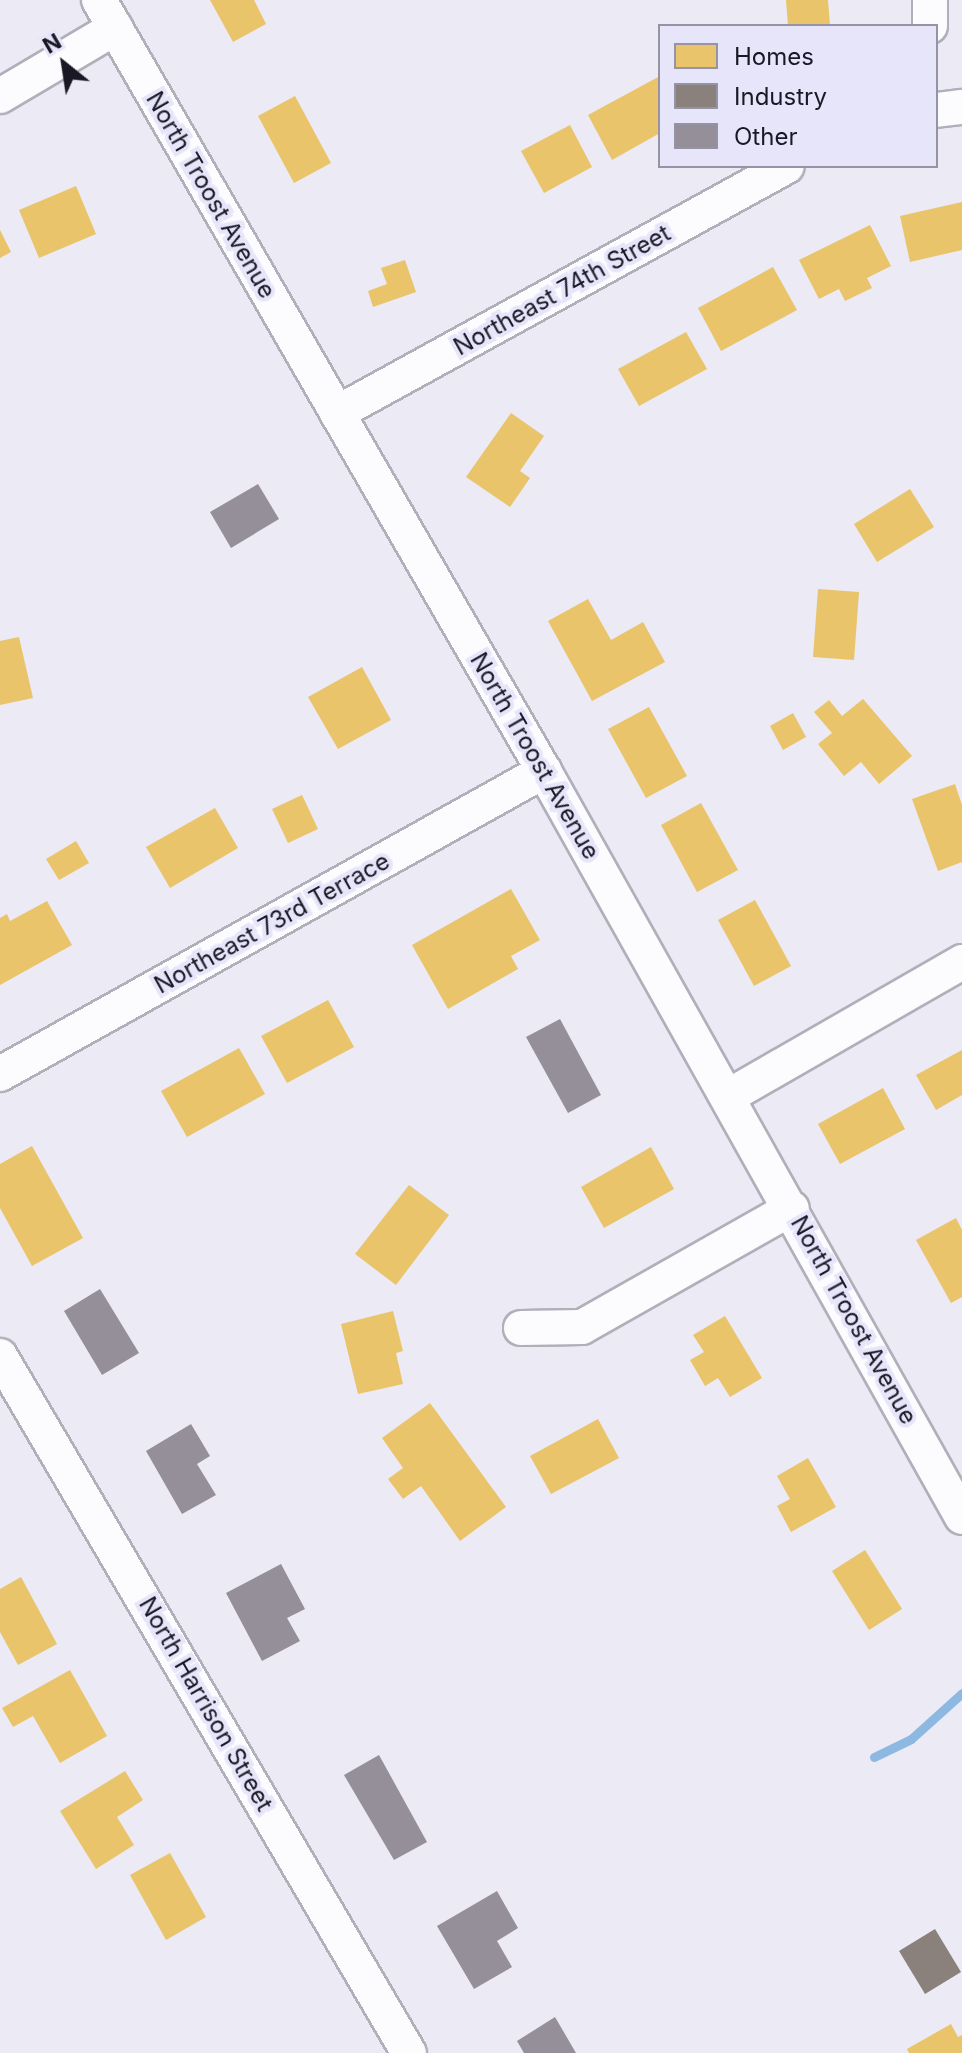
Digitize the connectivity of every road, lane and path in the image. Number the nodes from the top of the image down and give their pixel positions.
1 (930, 0) edge
2 (107, 14) edge
3 (930, 24) edge
4 (0, 96) edge
5 (962, 107) edge
6 (938, 110) edge
7 (783, 168) edge
8 (337, 413) junction
9 (544, 771) junction
10 (962, 962) edge
11 (0, 1074) edge
12 (729, 1096) junction
13 (792, 1208) junction
14 (521, 1328) dead end
15 (0, 1356) edge
16 (962, 1517) edge
17 (409, 2053) edge

1 - 3 street
2 - 4 street
2 - 8 street, North Troost Avenue
5 - 6 street
7 - 8 street, Northeast 74th Street
8 - 9 street, North Troost Avenue
9 - 11 street, Northeast 73rd Terrace
9 - 12 street, North Troost Avenue
10 - 12 street
12 - 13 street, North Troost Avenue
13 - 14 street
13 - 16 street, North Troost Avenue
15 - 17 street, North Harrison Street

